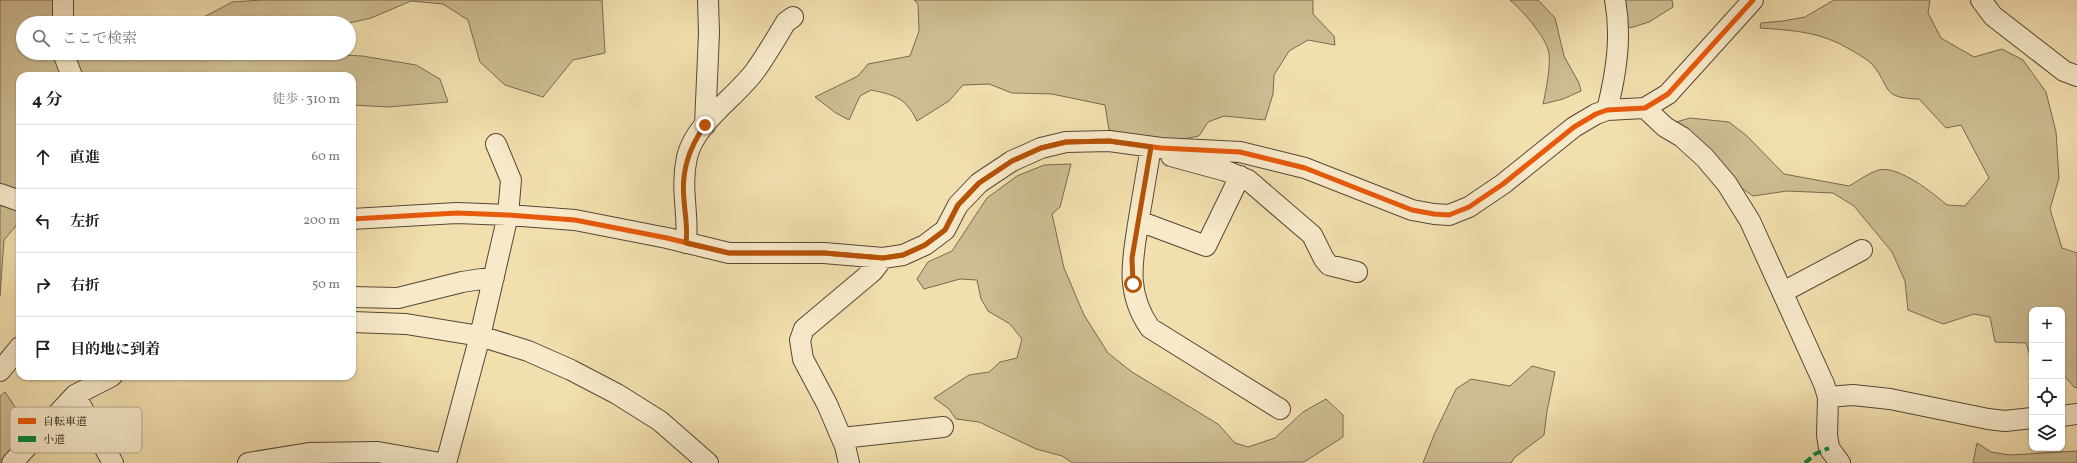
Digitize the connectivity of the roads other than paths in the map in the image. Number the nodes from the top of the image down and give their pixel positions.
1 (63, 0) edge
2 (708, 0) edge
3 (1615, 0) edge
4 (1753, 0) edge
5 (1981, 0) edge
6 (63, 16) edge
7 (793, 17) dead end
8 (66, 60) edge
9 (70, 72) edge
10 (2077, 76) edge
11 (1645, 108) junction
12 (1607, 110) junction
13 (705, 125) junction
14 (496, 144) dead end
15 (1151, 147) junction
16 (1240, 176) junction
17 (0, 194) edge
18 (16, 200) edge
19 (508, 215) junction
20 (356, 219) edge
21 (1139, 221) junction
22 (686, 243) junction
23 (1862, 250) dead end
24 (883, 258) junction
25 (1357, 272) dead end
26 (494, 277) junction
27 (1783, 292) junction
28 (356, 297) edge
29 (356, 322) edge
30 (480, 336) junction
31 (16, 352) edge
32 (0, 371) edge
33 (104, 380) edge
34 (75, 395) junction
35 (1828, 397) junction
36 (64, 407) edge
37 (82, 407) edge
38 (1280, 409) dead end
39 (2077, 414) edge
40 (2065, 416) edge
41 (2029, 418) edge
42 (943, 427) dead end
43 (842, 438) junction
44 (21, 453) edge
45 (107, 453) edge
46 (12, 463) edge
47 (113, 463) edge
48 (248, 463) edge
49 (440, 463) edge
50 (446, 463) edge
51 (708, 463) edge
52 (849, 463) edge
53 (1840, 463) edge

1 - 6 street
2 - 13 street
3 - 12 street
4 - 11 street
5 - 10 street
7 - 13 street
8 - 9 street
11 - 12 street
11 - 27 street
12 - 15 street
13 - 22 street
14 - 19 street
15 - 16 street
15 - 21 street
15 - 24 street
16 - 21 street
16 - 25 street
17 - 18 street
19 - 20 street
19 - 22 street
19 - 26 street
21 - 38 street
22 - 24 street
23 - 27 street
24 - 43 street
26 - 28 street
26 - 30 street
27 - 35 street
29 - 30 street
30 - 50 street
30 - 51 street
31 - 32 street
33 - 34 street
34 - 36 street
34 - 37 street
35 - 41 street
35 - 53 street
39 - 40 street
42 - 43 street
43 - 52 street
44 - 46 street
45 - 47 street
48 - 49 street

